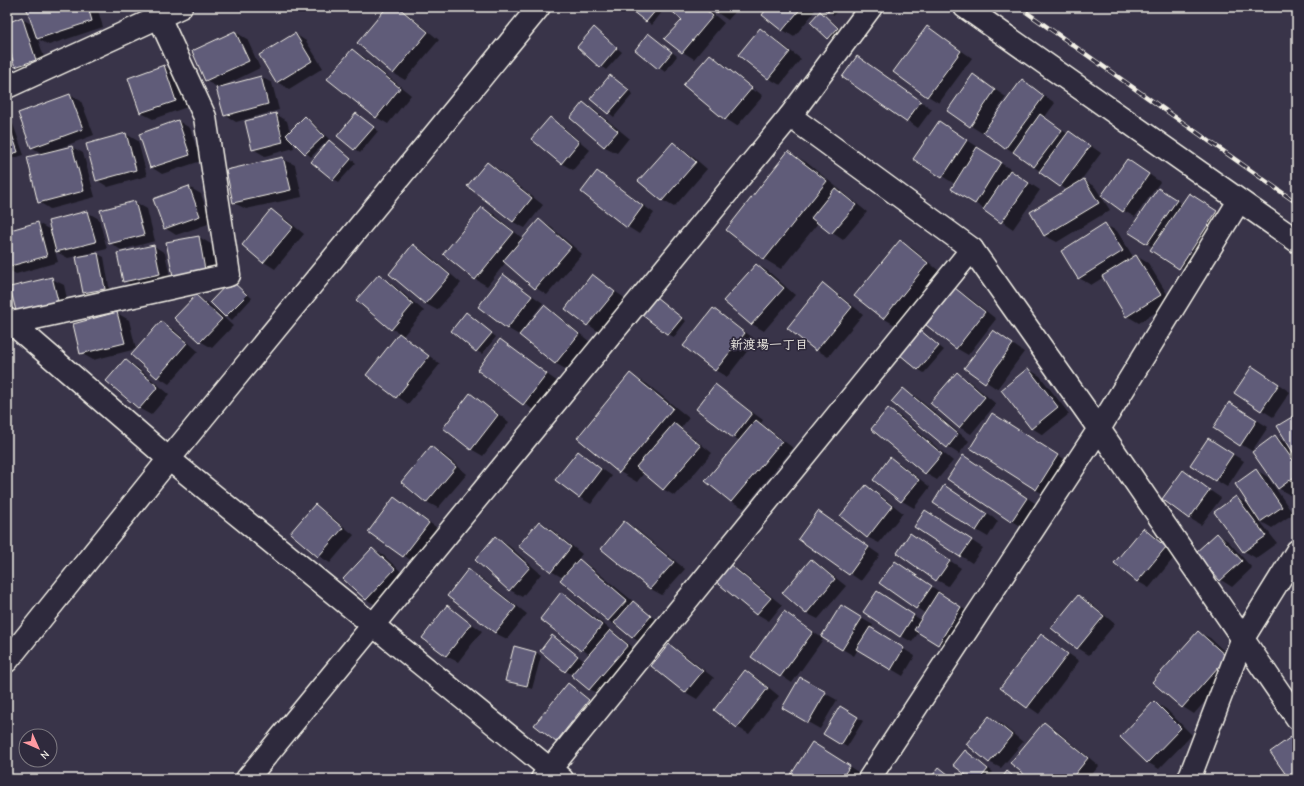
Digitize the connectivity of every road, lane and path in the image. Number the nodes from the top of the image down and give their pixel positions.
1 (180, 7) edge
2 (539, 7) edge
3 (871, 7) edge
4 (966, 7) edge
5 (159, 17) junction
6 (7, 87) edge
7 (790, 116) junction
8 (1239, 201) junction
9 (1297, 241) edge
10 (972, 249) junction
11 (10, 321) edge
12 (1099, 429) junction
13 (169, 459) junction
14 (1297, 551) edge
15 (373, 626) junction
16 (1242, 640) junction
17 (7, 661) edge
18 (1297, 718) edge
19 (551, 776) edge
20 (247, 779) edge
21 (869, 779) edge
22 (1189, 779) edge

1 - 5 street
2 - 13 street
3 - 7 street
4 - 8 street
5 - 6 street
5 - 11 street
7 - 10 street
7 - 15 street
8 - 9 street
8 - 12 street
10 - 12 street
10 - 19 street
11 - 13 street
12 - 16 street
12 - 21 street
13 - 15 street
13 - 17 street
14 - 16 street
15 - 19 street
15 - 20 street
16 - 18 street
16 - 22 street

